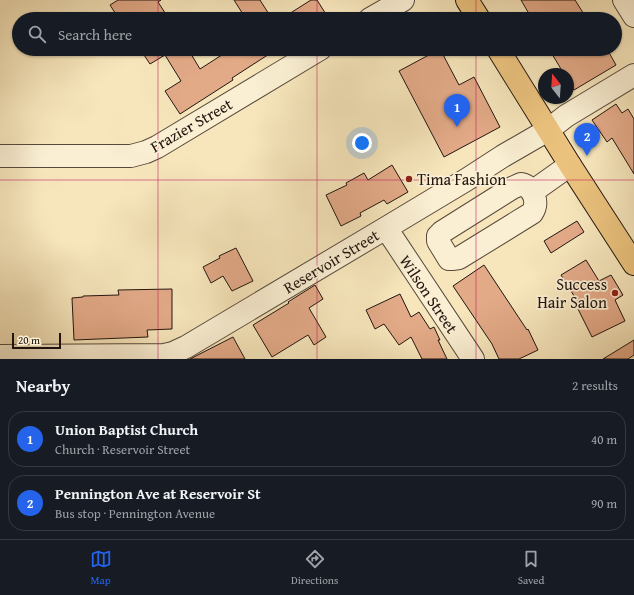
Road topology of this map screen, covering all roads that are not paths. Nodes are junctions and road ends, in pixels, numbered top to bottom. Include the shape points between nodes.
1 (403, 0) edge
2 (467, 0) edge
3 (624, 0) edge
4 (382, 12) edge
5 (475, 12) edge
6 (634, 16) edge
7 (308, 56) edge
8 (502, 56) edge
9 (634, 75) edge
10 (548, 130) junction
11 (0, 156) edge
12 (570, 165) junction
13 (482, 169) junction
14 (532, 192) junction
15 (499, 196) junction
16 (386, 228) junction
17 (634, 264) edge
18 (0, 356) edge
19 (102, 357) edge
20 (473, 359) edge

1 - 4 street
2 - 5 main road
3 - 6 street
7 - 11 street, Frazier Street via 146,152 131,156
8 - 10 main road
9 - 10 street, Reservoir Street via 566,116
10 - 12 main road
10 - 13 street, Reservoir Street
12 - 14 street
12 - 17 main road
13 - 15 street
13 - 16 street, Reservoir Street
14 - 15 street via 522,184
14 - 15 street via 536,204 532,213 459,258 449,258 438,241 438,236
16 - 19 street, Reservoir Street via 173,353
16 - 20 street, Wilson Street
18 - 19 street, Reservoir Street

